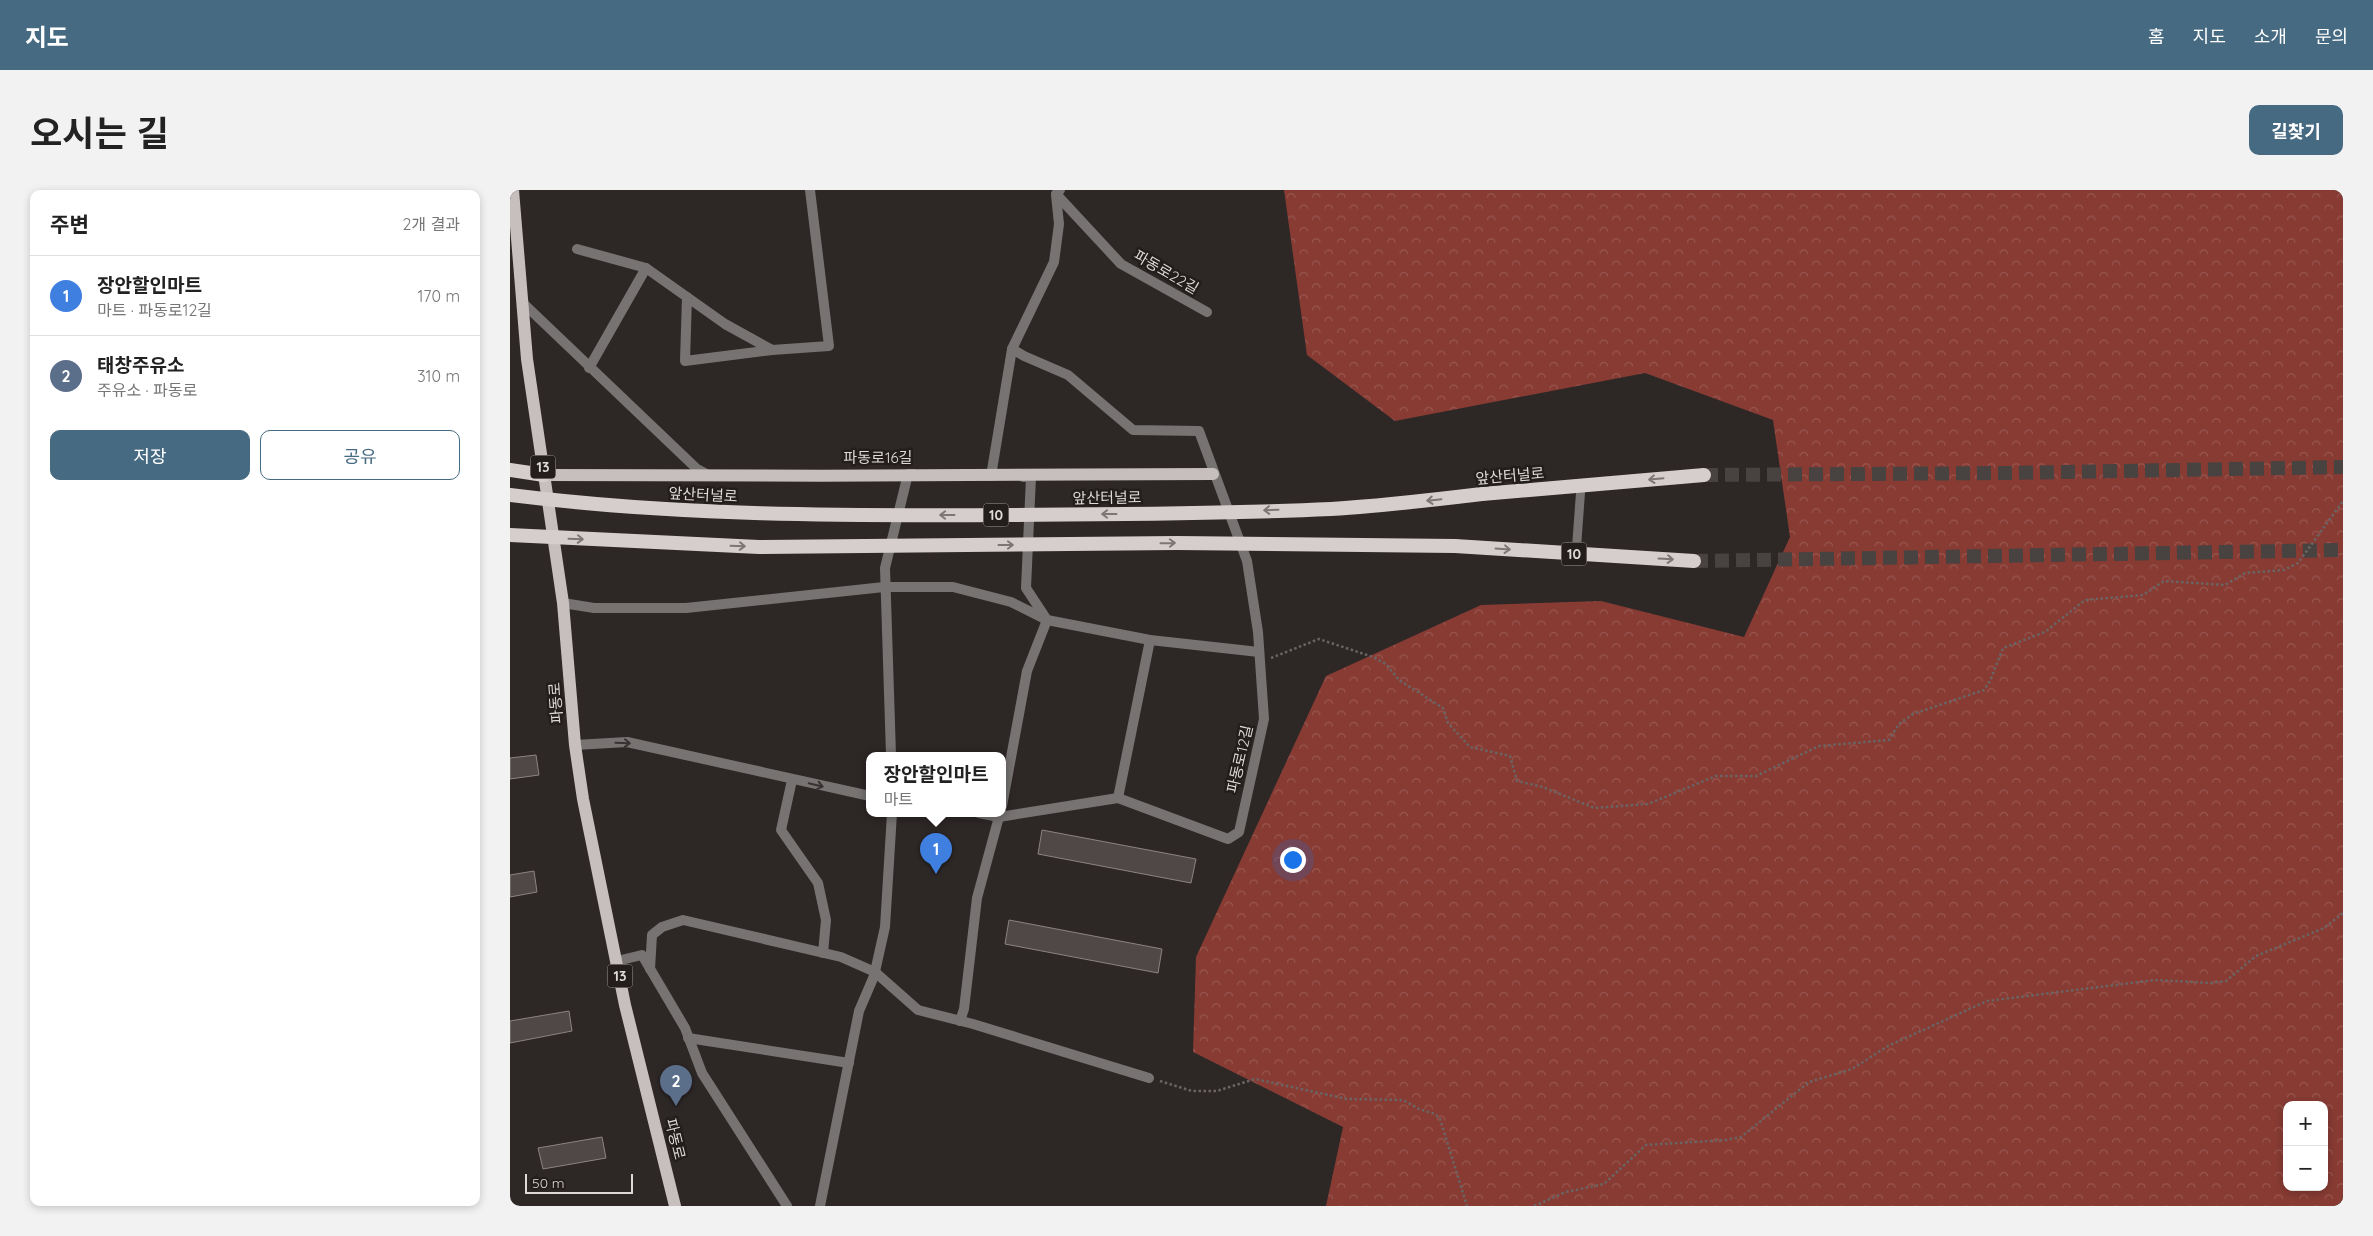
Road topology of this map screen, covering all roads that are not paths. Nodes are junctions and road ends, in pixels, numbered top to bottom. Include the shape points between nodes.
1 (513, 190) edge
2 (810, 190) edge
3 (1056, 192) edge
4 (577, 249) dead end
5 (646, 268) junction
6 (687, 297) junction
7 (524, 304) junction
8 (1206, 312) dead end
9 (1012, 349) junction
10 (772, 350) junction
11 (589, 368) junction
12 (510, 470) edge
13 (908, 474) junction
14 (1214, 474) junction
15 (544, 475) junction
16 (708, 475) junction
17 (1704, 475) tunnel mouth
18 (991, 476) junction
19 (1582, 486) junction
20 (510, 495) edge
21 (510, 537) edge
22 (1576, 554) junction
23 (1694, 561) tunnel mouth
24 (884, 587) junction
25 (563, 603) junction
26 (1047, 620) junction
27 (1150, 640) junction
28 (1260, 656) junction
29 (575, 744) junction
30 (891, 752) edge
31 (792, 780) junction
32 (1006, 784) edge
33 (866, 795) edge
34 (1118, 798) junction
35 (1006, 814) edge
36 (892, 817) edge
37 (999, 817) edge
38 (823, 953) junction
39 (617, 961) junction
40 (650, 969) junction
41 (875, 972) junction
42 (960, 1021) junction
43 (688, 1038) junction
44 (849, 1063) junction
45 (1149, 1078) road end
46 (675, 1206) edge
47 (787, 1206) edge
48 (820, 1206) edge

1 - 7 main road, 파동로 / 13
2 - 10 street via 829,346
3 - 8 street, 파동로22길 via 1121,264
3 - 9 street via 1060,224 1054,262
4 - 5 street
5 - 6 street
5 - 11 street
6 - 10 street via 725,324
6 - 10 street via 685,361
7 - 11 street
7 - 15 main road, 파동로 / 13 via 527,359
9 - 14 street, 파동로12길 via 1068,375 1132,430 1199,431
9 - 18 street
11 - 16 street via 697,469
12 - 15 highway
13 - 16 main road, 파동로16길
13 - 18 street
13 - 24 street via 885,568
14 - 18 main road
14 - 28 street, 파동로12길 via 1247,561
15 - 16 main road, 파동로16길
15 - 25 main road, 파동로 / 13
17 -> 19 highway, 앞산터널로 / 10
18 - 26 street via 1031,477 1026,588
19 -> 20 highway, 앞산터널로 / 10, bridge via 1332,508 1131,514 838,516 694,512
19 - 22 lane
21 -> 22 highway, 10, bridge via 759,547 1177,543 1455,546
22 -> 23 highway, 10
24 - 25 street via 686,608 594,608
24 - 26 street via 953,586 1011,602
24 - 30 street
25 - 29 main road, 파동로 / 13
26 - 27 street
26 - 32 street via 1027,671
27 - 28 street
27 - 34 street
28 - 34 street, 파동로12길 via 1264,720 1239,832 1228,839
29 -> 31 street via 628,742
29 - 39 main road, 파동로 / 13 via 584,808
31 -> 33 street
31 - 38 street via 781,830 818,883 826,920
34 - 35 street, 파동로12길
36 - 41 street via 885,927
37 - 42 street via 977,898
38 - 40 street via 683,920 662,927 652,935
38 - 41 street
39 - 40 street via 642,955
39 - 46 main road, 파동로 / 13
40 - 43 street
41 - 42 street via 918,1010
41 - 44 street via 860,1011
42 - 45 street
43 - 44 street
43 - 47 street via 702,1074
44 - 48 street

